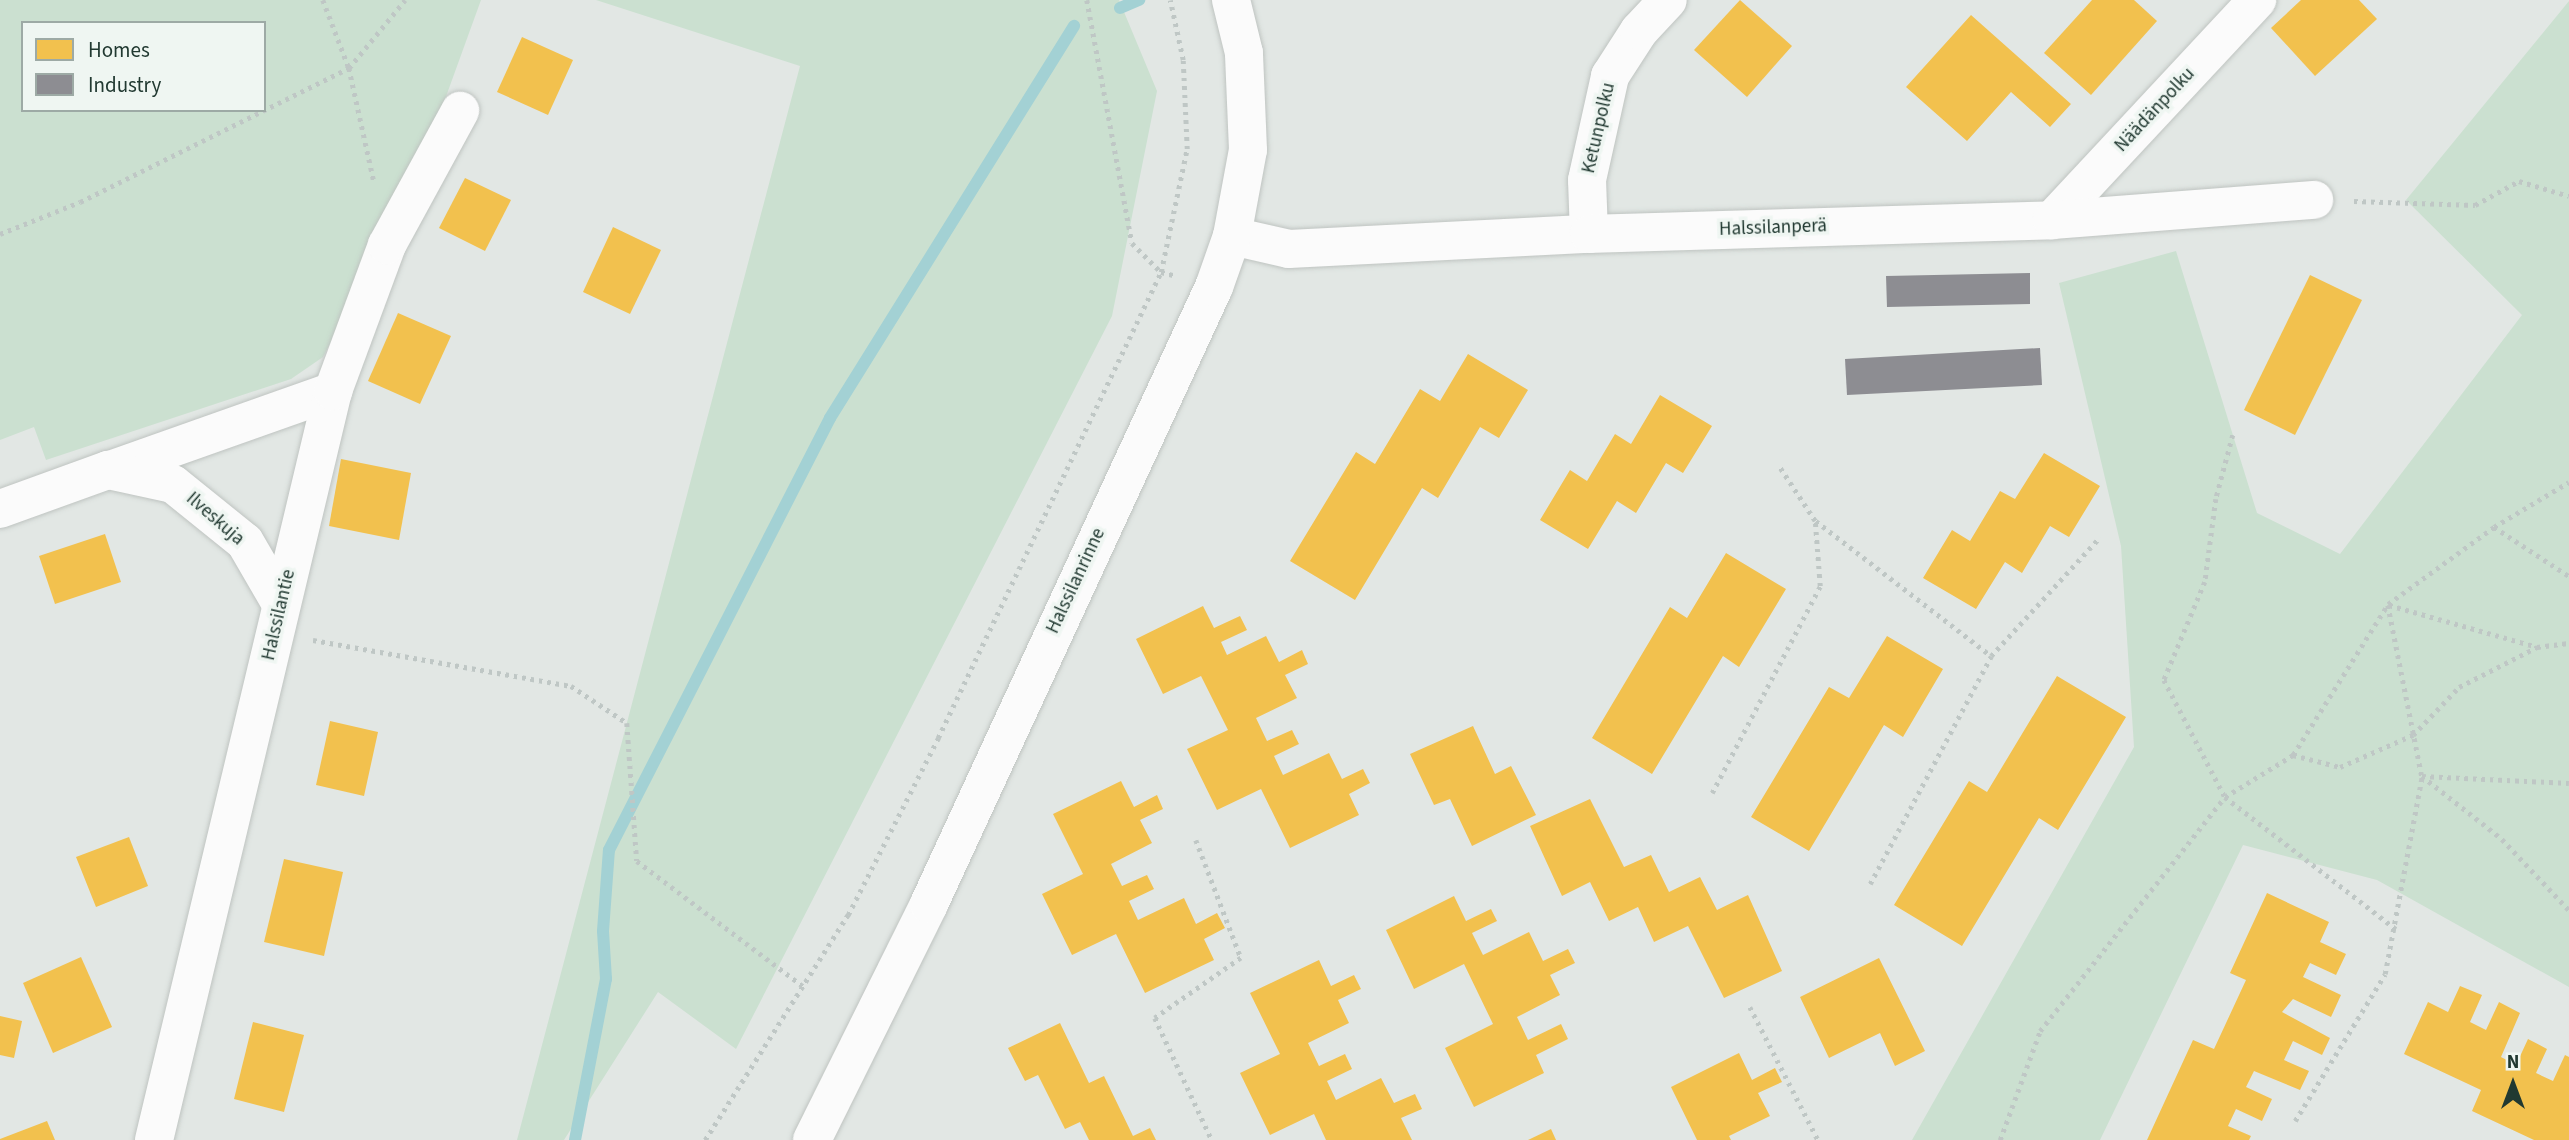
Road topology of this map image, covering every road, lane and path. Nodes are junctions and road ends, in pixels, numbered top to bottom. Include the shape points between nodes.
1 (323, 0) edge
2 (405, 0) edge
3 (1087, 0) edge
4 (1170, 0) edge
5 (1231, 0) edge
6 (1668, 0) edge
7 (2257, 0) edge
8 (349, 68) junction
9 (266, 109) edge
10 (460, 111) dead end
11 (261, 112) edge
12 (2569, 196) edge
13 (2314, 200) joint
14 (2052, 220) junction
15 (0, 234) edge
16 (1589, 234) junction
17 (1232, 236) junction
18 (387, 245) junction
19 (1161, 272) junction
20 (333, 391) junction
21 (2233, 435) dead end
22 (1780, 468) dead end
23 (108, 471) junction
24 (2569, 482) edge
25 (0, 509) edge
26 (1815, 521) junction
27 (2494, 527) junction
28 (2100, 537) dead end
29 (2569, 576) edge
30 (2388, 604) junction
31 (278, 619) junction
32 (2569, 643) edge
33 (2537, 647) junction
34 (1991, 656) junction
35 (2413, 735) junction
36 (2294, 755) junction
37 (2422, 776) junction
38 (2569, 783) edge
39 (1712, 793) dead end
40 (2225, 796) junction
41 (1196, 840) dead end
42 (1870, 884) dead end
43 (2569, 910) edge
44 (2396, 929) junction
45 (803, 986) junction
46 (1750, 1007) dead end
47 (2295, 1121) dead end
48 (154, 1140) edge
49 (705, 1140) edge
50 (812, 1140) edge
51 (1212, 1140) edge
52 (1818, 1140) edge
53 (2000, 1140) edge

1 - 8 path
2 - 8 path
3 - 19 path via 1132,243
4 - 19 path via 1184,60 1187,149
5 - 17 street, Halssilanrinne via 1244,53 1248,150
6 - 16 street, Ketunpolku via 1639,31 1610,76 1587,180
7 - 14 street, Näädänpolku
8 - 9 path
8 - 18 path
10 - 18 street, Halssilantie
11 - 15 path via 80,202
12 - 13 path via 2519,181 2475,205
13 - 14 street, Halssilanperä
14 - 16 street, Halssilanperä
16 - 17 street, Halssilanperä via 1289,249
17 - 50 street, Halssilanrinne via 1214,288 929,904
18 - 20 street, Halssilantie
19 - 45 path via 938,738 848,915
20 - 23 street
20 - 31 street, Halssilantie
21 - 40 path via 2216,499 2205,582 2164,680
22 - 26 path
23 - 25 street
23 - 31 street, Ilveskuja via 173,484 245,542
24 - 27 path
26 - 34 path
26 - 39 path via 1820,586
27 - 29 path
27 - 30 path
28 - 34 path
30 - 33 path
30 - 35 path
30 - 36 path
31 - 45 path via 571,686 626,723 637,861
31 - 48 street, Halssilantie
32 - 33 path
33 - 35 path via 2459,687
34 - 42 path
35 - 36 path via 2340,768
35 - 37 path
36 - 40 path
37 - 38 path
37 - 43 path via 2502,839
37 - 44 path
40 - 44 path
40 - 53 path via 2040,1031
41 - 51 path via 1241,958 1155,1018
44 - 47 path via 2385,974
45 - 49 path
46 - 52 path

